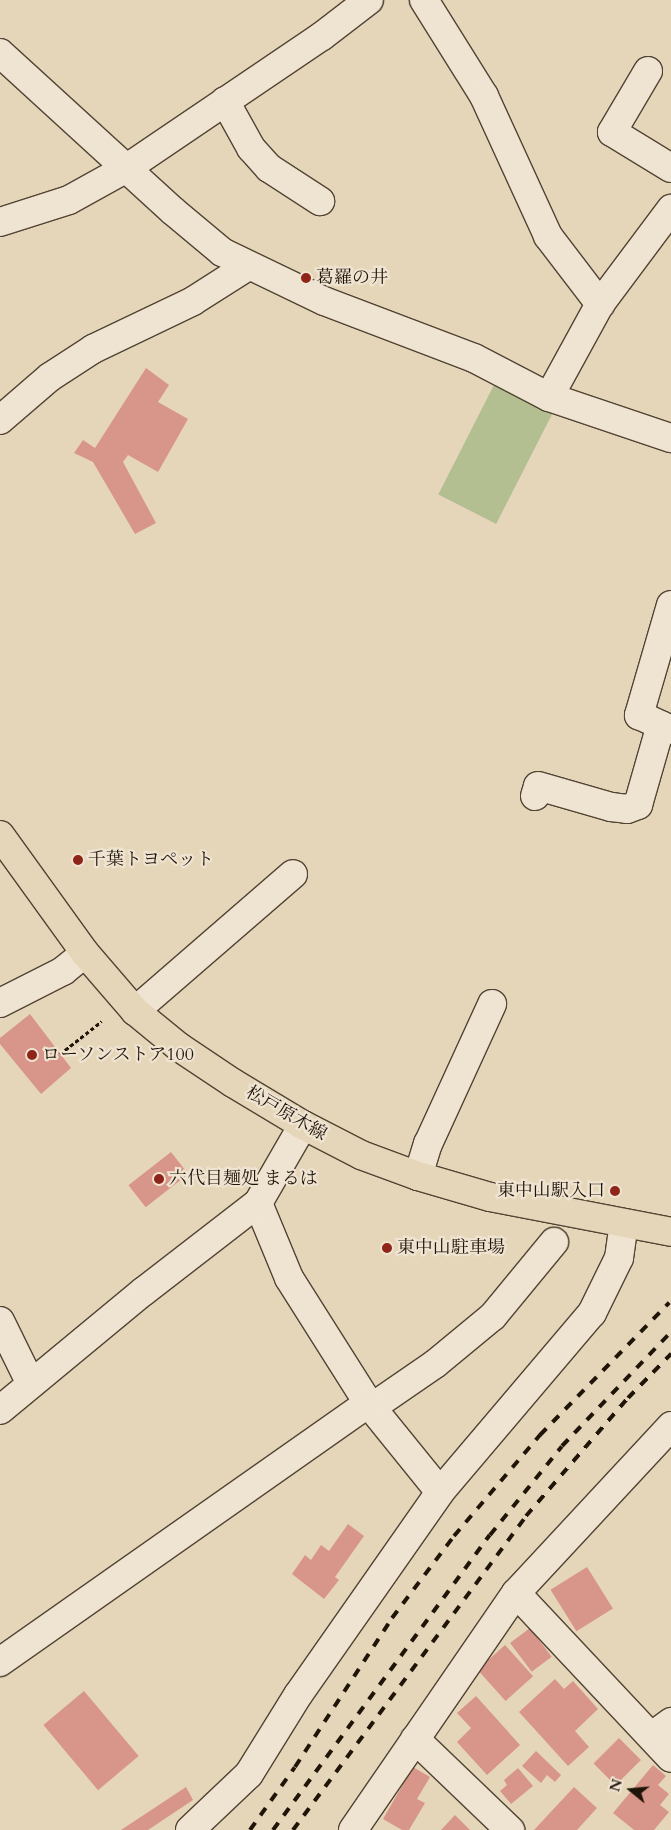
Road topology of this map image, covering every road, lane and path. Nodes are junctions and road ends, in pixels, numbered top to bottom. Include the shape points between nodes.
1 (369, 0) edge
2 (424, 0) edge
3 (0, 53) edge
4 (648, 71) dead end
5 (225, 101) junction
6 (127, 168) junction
7 (671, 168) edge
8 (320, 201) dead end
9 (671, 209) edge
10 (0, 222) edge
11 (248, 266) junction
12 (600, 304) junction
13 (548, 397) junction
14 (0, 420) edge
15 (671, 438) edge
16 (671, 605) edge
17 (666, 727) edge
18 (535, 796) dead end
19 (1, 837) edge
20 (293, 874) dead end
21 (85, 953) junction
22 (0, 1003) edge
23 (492, 1004) dead end
24 (135, 1011) junction
25 (102, 1021) dead end
26 (60, 1054) dead end
27 (303, 1125) junction
28 (418, 1176) junction
29 (258, 1203) junction
30 (624, 1224) junction
31 (671, 1232) edge
32 (554, 1242) dead end
33 (0, 1321) edge
34 (31, 1384) junction
35 (370, 1406) junction
36 (0, 1410) edge
37 (671, 1426) edge
38 (440, 1492) junction
39 (516, 1593) junction
40 (0, 1662) edge
41 (662, 1729) edge
42 (415, 1739) junction
43 (671, 1758) edge
44 (190, 1830) edge
45 (353, 1830) edge
46 (510, 1830) edge

1 - 5 street
2 - 12 street via 484,96 548,236
3 - 6 street
4 - 7 street via 612,132
5 - 6 street
5 - 8 street via 251,148 269,168
6 - 10 street via 69,200
6 - 11 street via 222,252
9 - 12 street
11 - 13 street via 324,301 474,358
11 - 14 street via 193,301 94,348 50,377
12 - 13 street
13 - 15 street
16 - 17 street via 639,715
17 - 18 street via 638,805 627,809 611,807 538,786
19 - 21 main road, 松戸原木線
20 - 24 street
21 - 22 street via 63,971
21 - 24 main road, 松戸原木線
23 - 28 street via 428,1144
24 - 27 main road, 松戸原木線 via 202,1062
25 - 26 path
27 - 28 main road, 松戸原木線 via 361,1155
27 - 29 street
28 - 30 main road, 松戸原木線 via 490,1198
29 - 34 street via 144,1290
29 - 35 street via 289,1278
30 - 31 main road, 松戸原木線
30 - 38 street via 619,1258 592,1313
32 - 35 street via 493,1316 435,1364
33 - 34 street
34 - 36 street
35 - 38 street
35 - 40 street
37 - 39 street
38 - 44 street via 298,1696 249,1774
39 - 41 street
39 - 42 street
41 - 43 street
42 - 45 street
42 - 46 street

